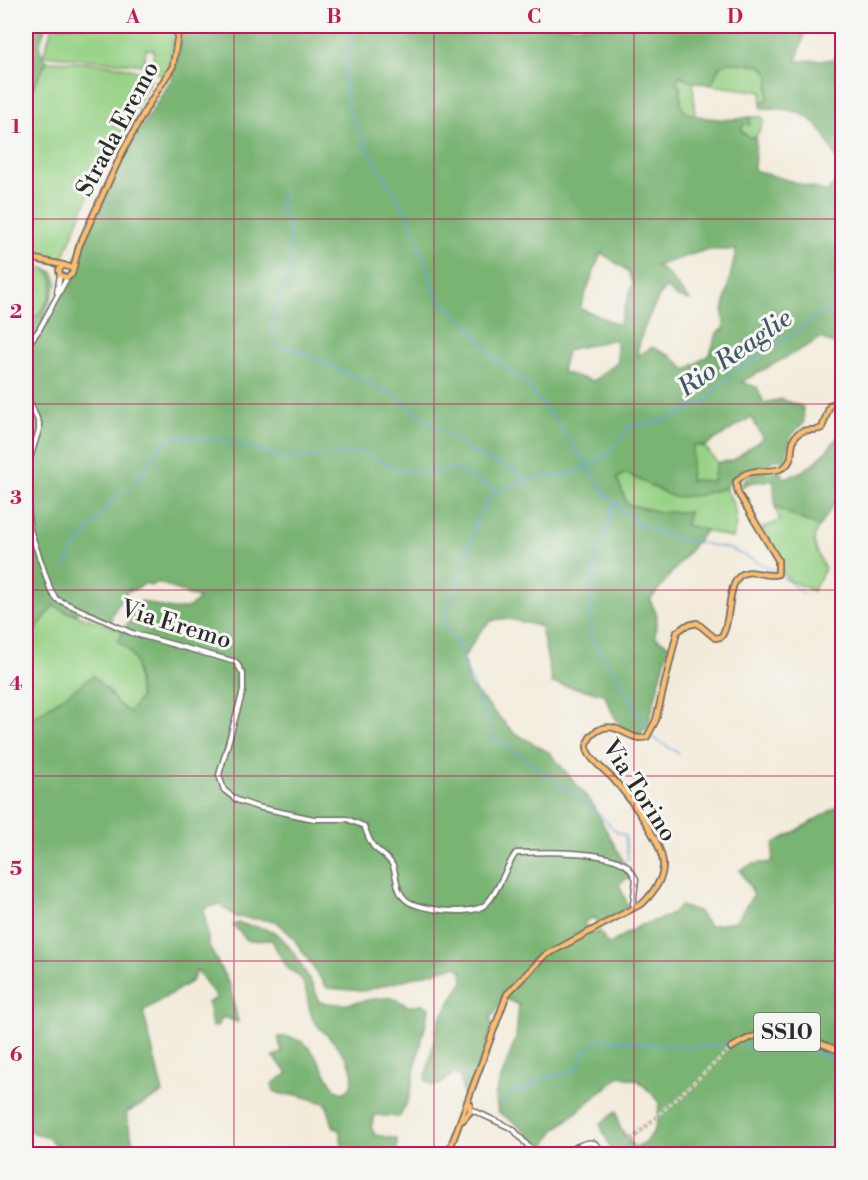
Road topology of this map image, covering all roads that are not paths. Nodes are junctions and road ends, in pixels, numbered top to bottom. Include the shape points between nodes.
1 (179, 26) edge
2 (79, 246) junction
3 (26, 257) edge
4 (44, 263) junction
5 (64, 265) junction
6 (72, 268) junction
7 (60, 275) junction
8 (67, 278) junction
9 (56, 298) junction
10 (26, 346) edge
11 (26, 394) edge
12 (843, 400) edge
13 (633, 906) junction
14 (731, 1048) tunnel mouth
15 (843, 1052) edge
16 (467, 1111) junction
17 (448, 1155) edge
18 (535, 1155) edge
19 (564, 1155) edge
20 (602, 1155) edge

1 - 2 main road, Strada Eremo via 173,66 147,107
2 - 5 main road, Strada Eremo
2 - 6 main road, Strada Eremo
3 - 4 main road
4 - 5 main road
4 - 7 main road
5 - 6 main road
5 - 7 main road, Strada Eremo
6 - 8 main road, Strada Eremo
7 - 8 main road
7 - 9 street
8 - 9 street
9 - 10 street
11 - 13 street, Via Eremo via 39,423 37,444 27,468 29,527 56,599 132,633 236,662 243,674 243,691 219,775 224,790 256,807 314,819 347,819 364,826 373,846 392,864 407,901 434,909 465,912 484,906 516,853 603,858 627,866 636,879
12 - 13 main road, Via Torino via 830,405 822,428 800,431 795,436 790,462 783,468 744,474 736,482 738,493 778,560 778,574 739,576 720,637 715,638 697,623 677,632 656,720 647,737 636,739 612,726 589,737 589,754 627,798 649,831 663,864 653,893
13 - 16 main road, Via Torino via 544,956 507,994
14 - 15 main road, SS10 via 759,1033 783,1032
16 - 17 main road, Via Torino
16 - 18 street via 485,1115 513,1130
19 - 20 street via 586,1142 600,1147

